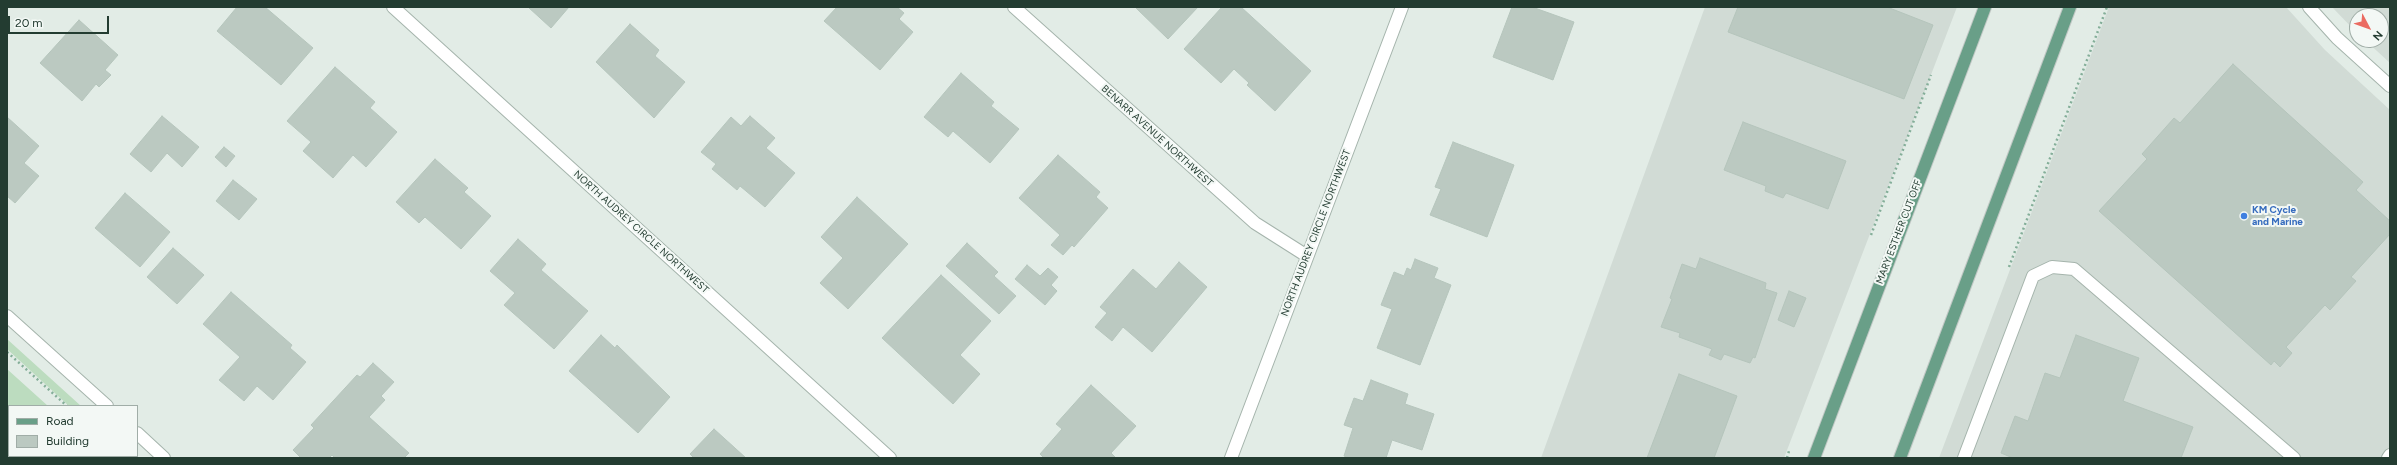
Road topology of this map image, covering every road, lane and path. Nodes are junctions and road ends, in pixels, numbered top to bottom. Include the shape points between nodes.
1 (393, 7) edge
2 (1014, 7) edge
3 (1402, 7) edge
4 (1985, 7) edge
5 (2070, 7) edge
6 (2107, 7) edge
7 (2309, 7) edge
8 (2390, 86) edge
9 (1307, 256) junction
10 (2007, 272) dead end
11 (7, 316) edge
12 (7, 352) edge
13 (66, 405) edge
14 (106, 405) edge
15 (138, 434) edge
16 (2390, 455) edge
17 (164, 458) edge
18 (890, 458) edge
19 (1231, 458) edge
20 (1814, 458) edge
21 (1900, 458) edge
22 (1964, 458) edge
23 (2294, 458) edge
24 (2388, 458) edge

1 - 18 street, NORTH AUDREY CIRCLE NORTHWEST
2 - 9 street, BENARR AVENUE NORTHWEST via 1255,223
3 - 9 street, NORTH AUDREY CIRCLE NORTHWEST
4 - 20 main road, MARY ESTHER CUT OFF
5 - 21 main road
6 - 10 path
7 - 8 street via 2337,38
9 - 19 street, NORTH AUDREY CIRCLE NORTHWEST
11 - 14 street
12 - 13 path
15 - 17 street
16 - 24 street
22 - 23 street via 2033,276 2052,267 2074,269

